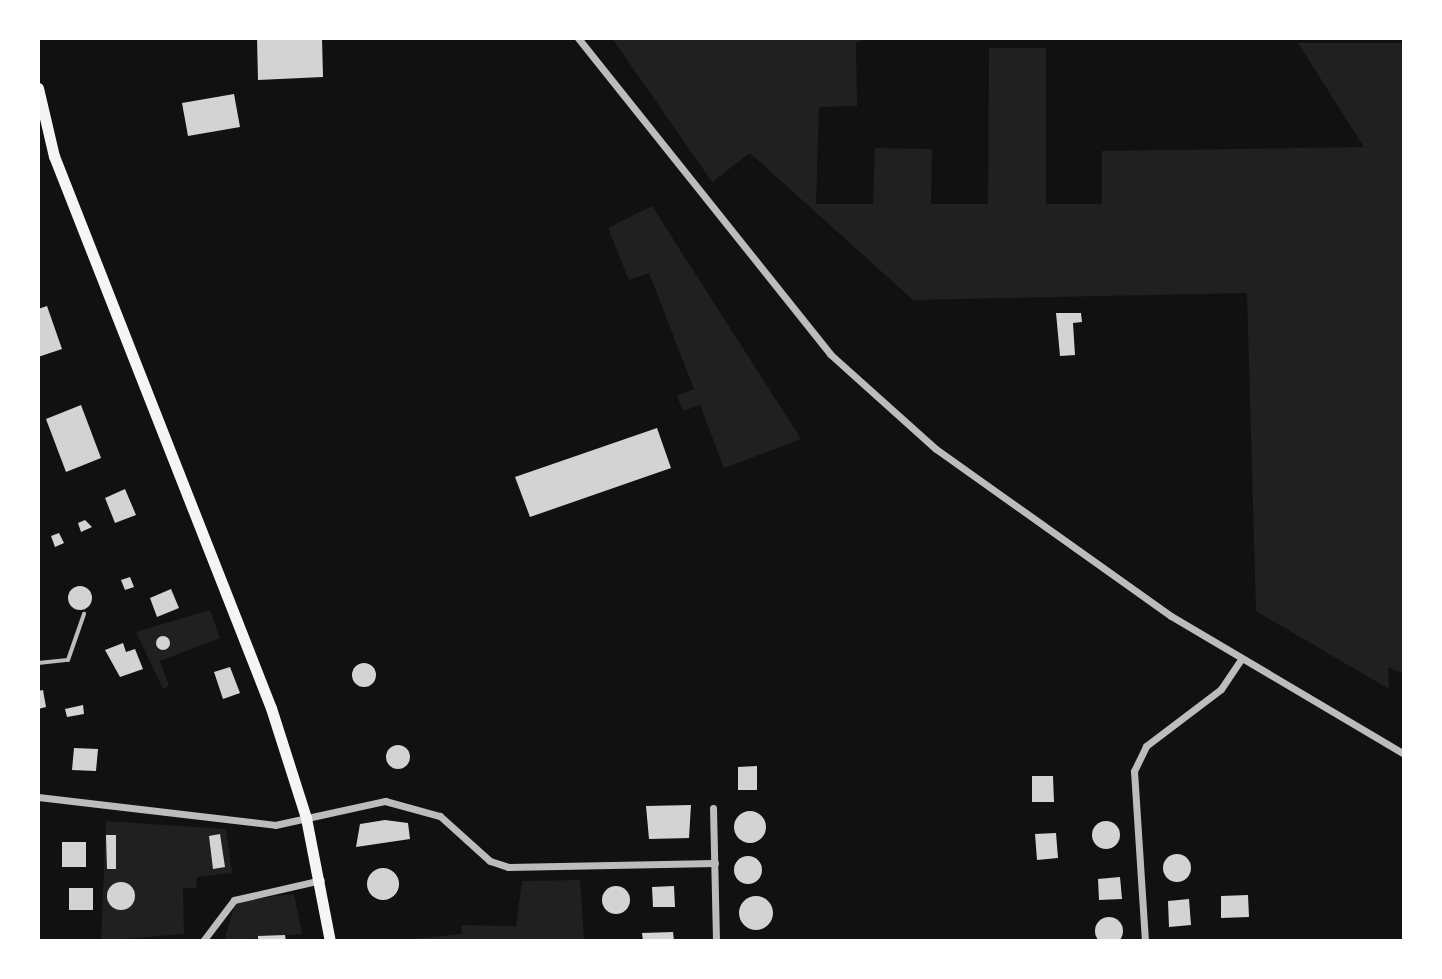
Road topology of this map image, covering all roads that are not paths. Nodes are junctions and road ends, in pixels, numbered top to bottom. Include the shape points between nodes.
1 (578, 38) edge
2 (38, 88) edge
3 (84, 614) dead end
4 (1241, 659) junction
5 (38, 663) edge
6 (1404, 754) edge
7 (38, 797) edge
8 (713, 808) dead end
9 (306, 818) junction
10 (715, 863) junction
11 (321, 880) junction
12 (203, 941) edge
13 (330, 941) edge
14 (716, 941) edge
15 (1145, 941) edge

1 - 4 street via 830,354 936,449
2 - 9 main road via 54,156 128,339
3 - 5 lane via 68,660
4 - 6 street
4 - 15 street via 1221,689 1146,746 1134,771
7 - 9 street via 275,825
8 - 10 street
9 - 10 street via 362,803 405,805 440,816 490,861 508,867
9 - 11 main road
10 - 14 street
11 - 12 street via 234,900
11 - 13 main road

